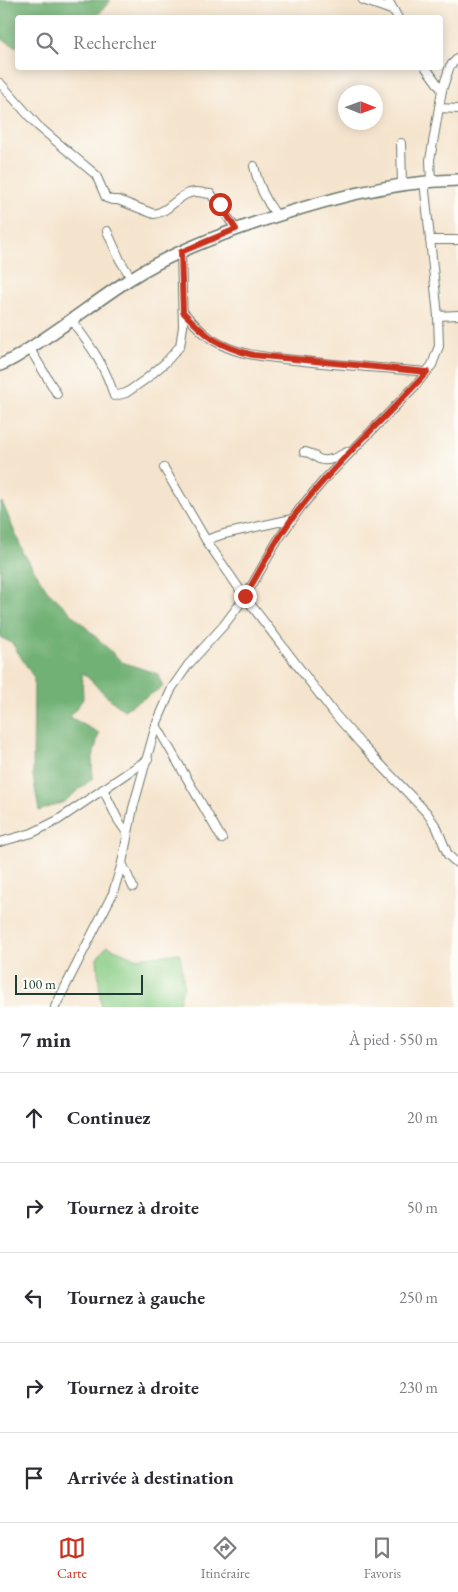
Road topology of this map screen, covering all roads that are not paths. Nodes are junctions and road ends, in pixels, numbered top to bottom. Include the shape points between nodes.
1 (363, 0) edge
2 (388, 0) edge
3 (396, 14) edge
4 (458, 58) edge
5 (427, 70) edge
6 (0, 82) edge
7 (442, 90) junction
8 (439, 108) junction
9 (458, 109) edge
10 (401, 143) dead end
11 (254, 166) dead end
12 (458, 180) edge
13 (428, 181) junction
14 (402, 184) junction
15 (277, 216) junction
16 (236, 229) junction
17 (107, 231) dead end
18 (430, 240) junction
19 (458, 240) edge
20 (181, 252) junction
21 (131, 278) junction
22 (183, 312) junction
23 (458, 315) edge
24 (438, 316) junction
25 (72, 321) junction
26 (30, 349) junction
27 (0, 365) edge
28 (427, 372) junction
29 (57, 394) dead end
30 (351, 451) junction
31 (304, 452) dead end
32 (164, 468) dead end
33 (292, 519) junction
34 (206, 540) junction
35 (245, 596) junction
36 (156, 725) junction
37 (148, 759) junction
38 (103, 789) junction
39 (127, 833) junction
40 (222, 839) dead end
41 (0, 842) edge
42 (122, 864) junction
43 (458, 864) edge
44 (133, 887) dead end
45 (55, 1007) edge

1 - 3 street
2 - 3 street
4 - 7 street via 450,66
5 - 7 street
6 - 16 street via 38,126 96,175 106,198 154,214 186,194 211,194
7 - 8 street
8 - 9 street
8 - 13 street
10 - 14 street
11 - 15 street via 262,194
12 - 13 main road
13 - 14 main road
13 - 18 street
14 - 15 main road via 318,202
15 - 16 main road
16 - 20 main road
17 - 21 street
18 - 19 street
18 - 24 street
20 - 21 main road
20 - 22 street
21 - 25 main road
22 - 25 street via 183,336 178,350 126,393 114,396 98,356
22 - 28 street via 218,344 253,355
23 - 24 street
24 - 28 street via 439,346
25 - 26 main road
26 - 27 main road
26 - 29 street
28 - 30 street
30 - 31 street via 325,461
30 - 33 street
32 - 34 street
33 - 34 street
33 - 35 street
34 - 35 street
35 - 36 street via 172,688
35 - 43 street via 333,712 427,813 448,855
36 - 37 street
36 - 40 street
37 - 38 street
37 - 39 street
38 - 39 street
38 - 41 street via 58,820 32,833
39 - 42 street
42 - 44 street
42 - 45 street via 107,906

